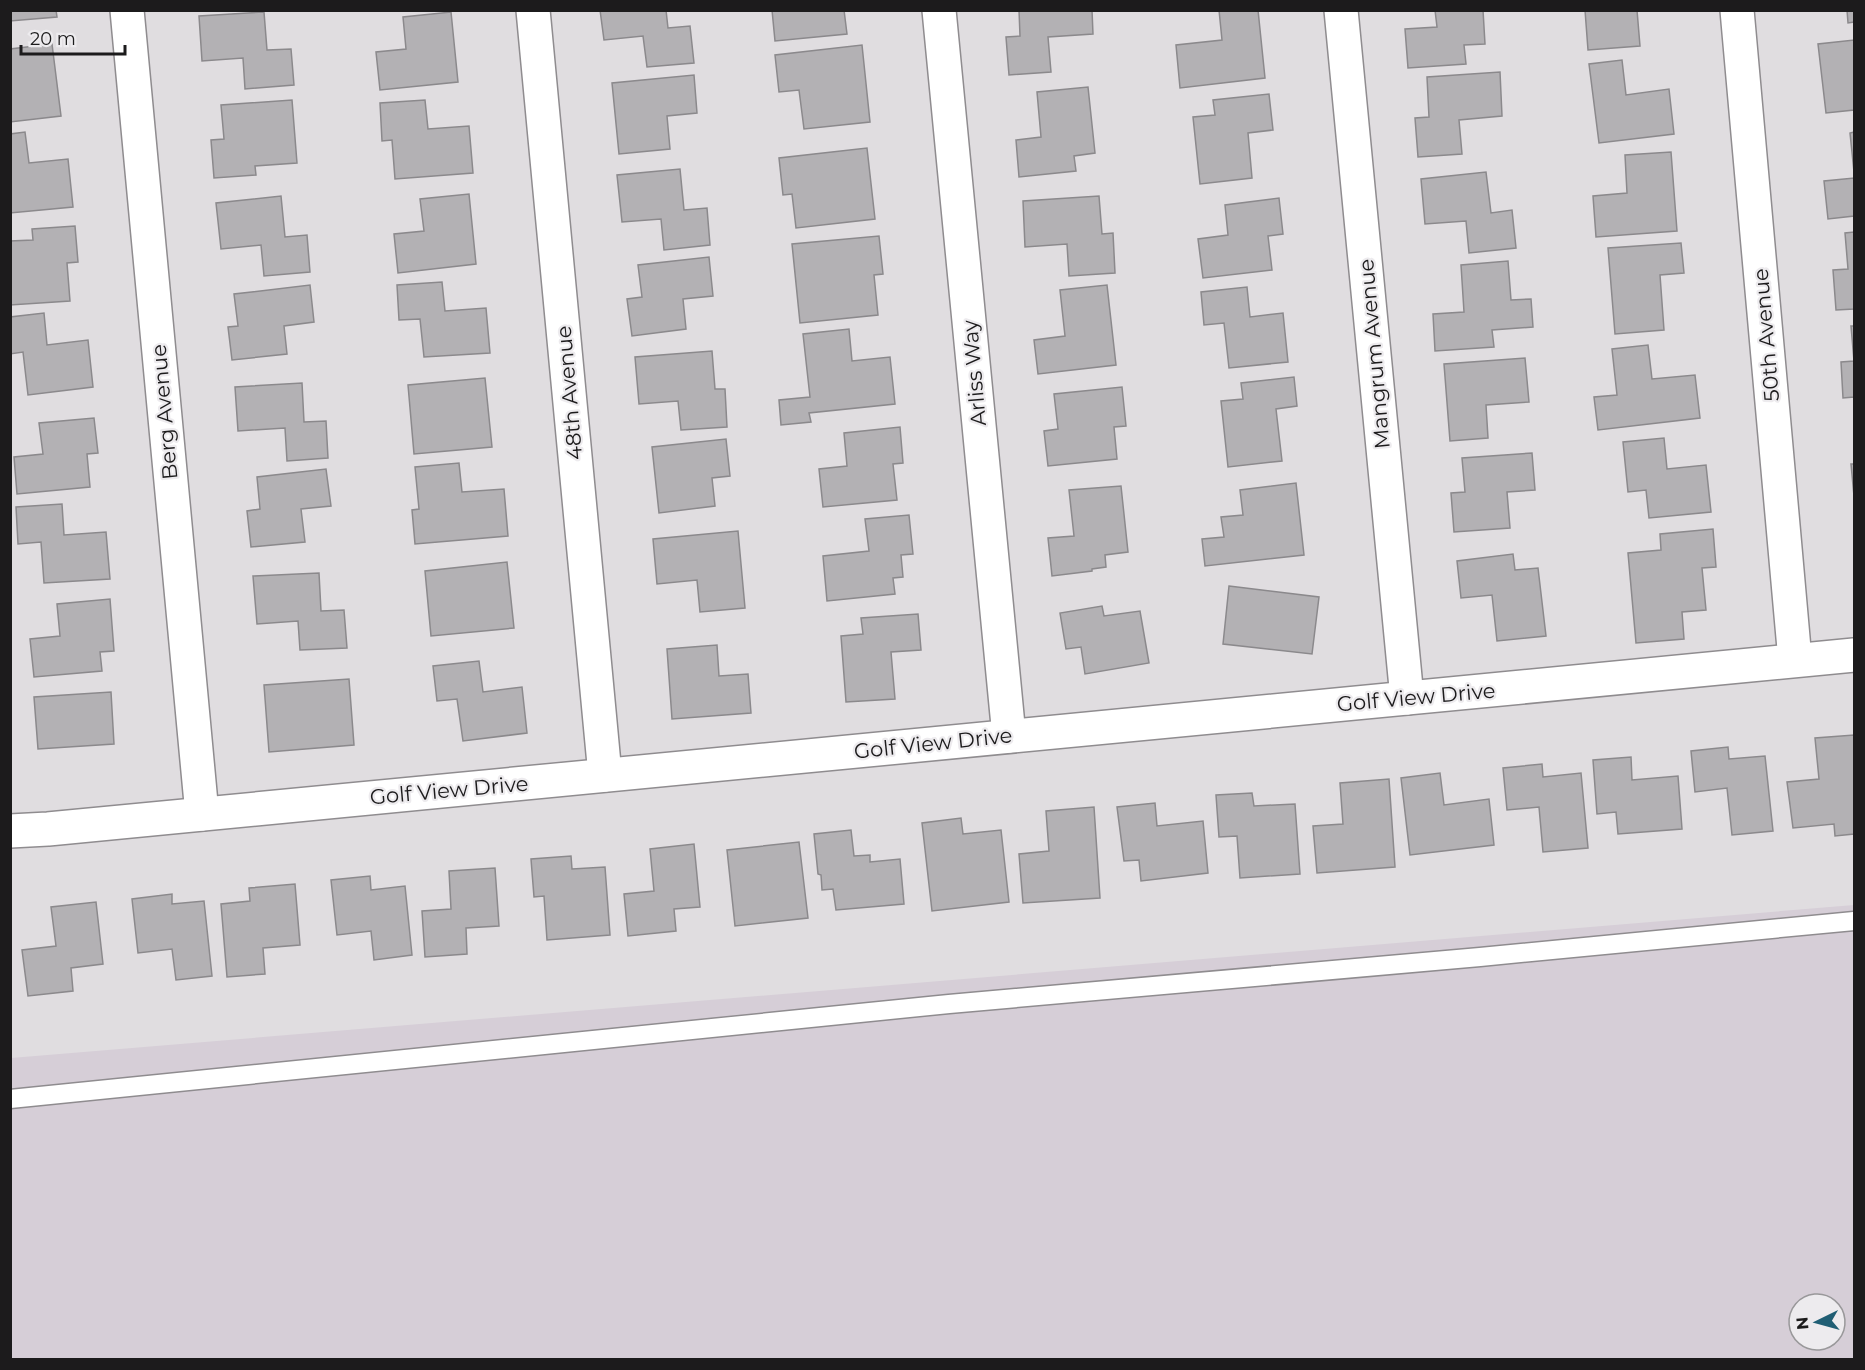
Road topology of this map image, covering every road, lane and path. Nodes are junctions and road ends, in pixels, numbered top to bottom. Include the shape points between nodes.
1 (127, 10) edge
2 (533, 10) edge
3 (939, 10) edge
4 (1341, 10) edge
5 (1737, 10) edge
6 (1854, 655) edge
7 (1795, 660) junction
8 (1407, 698) junction
9 (1009, 736) junction
10 (605, 775) junction
11 (202, 814) junction
12 (10, 831) edge
13 (1854, 921) edge
14 (10, 1099) edge

1 - 11 street, Berg Avenue
2 - 10 street, 48th Avenue
3 - 9 street, Arliss Way
4 - 8 street, Mangrum Avenue
5 - 7 street, 50th Avenue
6 - 7 street, Golf View Drive
7 - 8 street, Golf View Drive
8 - 9 street, Golf View Drive
9 - 10 street, Golf View Drive
10 - 11 street, Golf View Drive
11 - 12 street, Golf View Drive
13 - 14 lane via 937,1005

